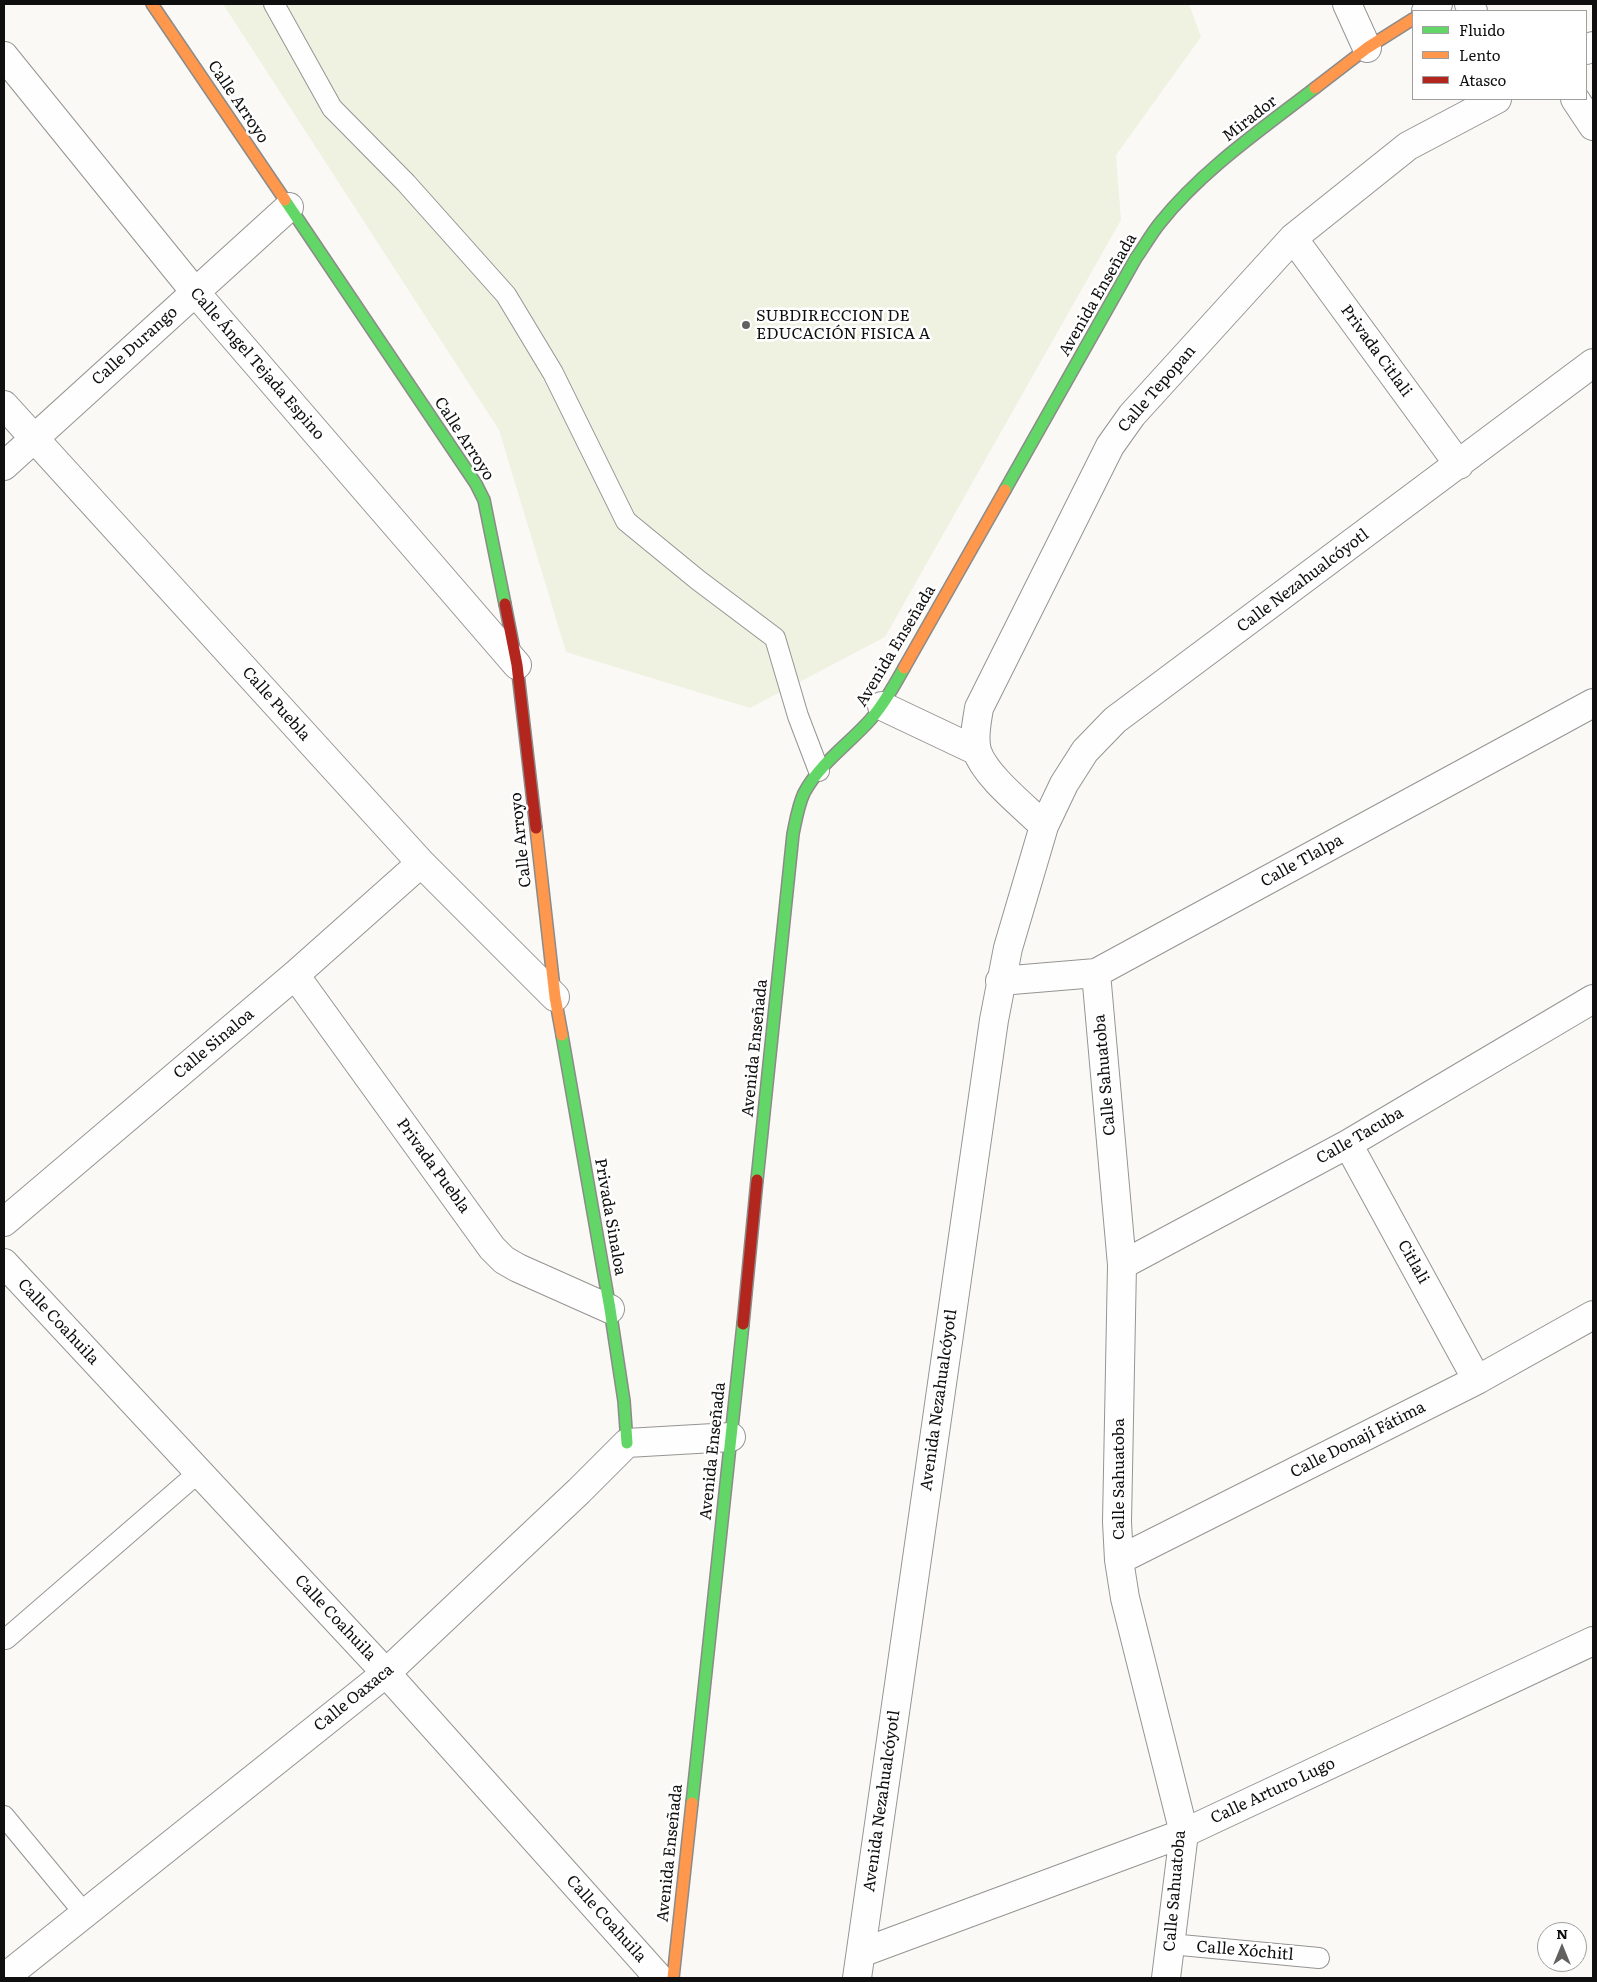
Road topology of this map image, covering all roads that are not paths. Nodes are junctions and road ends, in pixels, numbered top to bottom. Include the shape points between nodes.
1 (152, 4) edge
2 (274, 4) edge
3 (1347, 4) edge
4 (1412, 20) edge
5 (1367, 48) junction
6 (4, 56) edge
7 (1495, 100) edge
8 (1576, 100) edge
9 (1593, 126) edge
10 (289, 206) junction
11 (1160, 223) joint
12 (1293, 238) junction
13 (195, 292) junction
14 (1593, 363) edge
15 (4, 405) edge
16 (34, 438) junction
17 (1459, 465) junction
18 (4, 466) edge
19 (517, 665) junction
20 (1593, 703) edge
21 (882, 706) junction
22 (977, 751) junction
23 (819, 771) junction
24 (1044, 826) junction
25 (421, 863) junction
26 (1096, 973) junction
27 (295, 975) junction
28 (1000, 981) junction
29 (555, 997) junction
30 (1593, 999) edge
31 (1348, 1144) junction
32 (4, 1222) edge
33 (4, 1263) edge
34 (1122, 1265) junction
35 (610, 1309) junction
36 (1593, 1315) edge
37 (1477, 1380) junction
38 (731, 1437) junction
39 (627, 1442) junction
40 (199, 1472) junction
41 (1119, 1560) junction
42 (6, 1639) dead end
43 (1593, 1641) edge
44 (386, 1673) junction
45 (4, 1816) edge
46 (1184, 1833) junction
47 (84, 1914) junction
48 (1170, 1944) junction
49 (1319, 1958) dead end
50 (859, 1965) edge
51 (4, 1978) edge
52 (659, 1978) edge
53 (673, 1978) edge
54 (1166, 1978) edge

1 - 10 street, Calle Arroyo
2 - 23 lane via 332,108 506,295 554,373 626,521 775,638 798,716
3 - 5 street
4 - 5 street, Mirador
5 - 11 street, Mirador via 1230,154
6 - 13 street, Calle Ángel Tejada Espino
7 - 12 street, Calle Tepopan via 1408,146
8 - 9 street
10 - 13 street, Calle Durango
10 - 19 street, Calle Arroyo via 484,500
11 - 21 street, Avenida Enseñada via 1136,258
12 - 17 street, Privada Citlali
12 - 22 street, Calle Tepopan via 1132,415 1110,446 980,708
13 - 16 street, Calle Durango
13 - 19 street, Calle Ángel Tejada Espino
14 - 17 street, Calle Nezahualcóyotl
15 - 16 street, Calle Puebla
16 - 18 street, Calle Durango
16 - 25 street, Calle Puebla
17 - 24 street, Calle Nezahualcóyotl via 1115,720 1085,751 1064,784
19 - 29 street, Calle Arroyo
20 - 26 street, Calle Tlalpa
21 - 22 street
21 - 23 street, Avenida Enseñada
22 - 24 street via 988,771
23 - 38 street, Avenida Enseñada via 804,794 793,834
24 - 28 street, Avenida Nezahualcóyotl
25 - 27 street, Calle Sinaloa
25 - 29 street, Calle Puebla
26 - 28 street, Calle Tlalpa
26 - 34 street, Calle Sahuatoba
27 - 32 street, Calle Sinaloa
27 - 35 street, Privada Puebla via 492,1248 518,1268
28 - 50 street, Avenida Nezahualcóyotl
29 - 35 street, Privada Sinaloa
30 - 31 street, Calle Tacuba
31 - 34 street, Calle Tacuba
31 - 37 street, Citlali
33 - 40 street, Calle Coahuila
34 - 41 street, Calle Sahuatoba
35 - 39 street, Privada Sinaloa
36 - 37 street, Calle Donají Fátima
37 - 41 street, Calle Donají Fátima
38 - 39 street
38 - 53 street, Avenida Enseñada
39 - 44 street, Calle Oaxaca
40 - 42 lane
40 - 44 street, Calle Coahuila
41 - 46 street, Calle Sahuatoba via 1125,1598
43 - 46 street, Calle Arturo Lugo
44 - 47 street, Calle Oaxaca
44 - 52 street, Calle Coahuila
45 - 47 lane
46 - 48 street, Calle Sahuatoba
46 - 50 street, Calle Arturo Lugo
47 - 51 street, Calle Oaxaca
48 - 49 lane, Calle Xóchitl
48 - 54 street, Calle Sahuatoba

